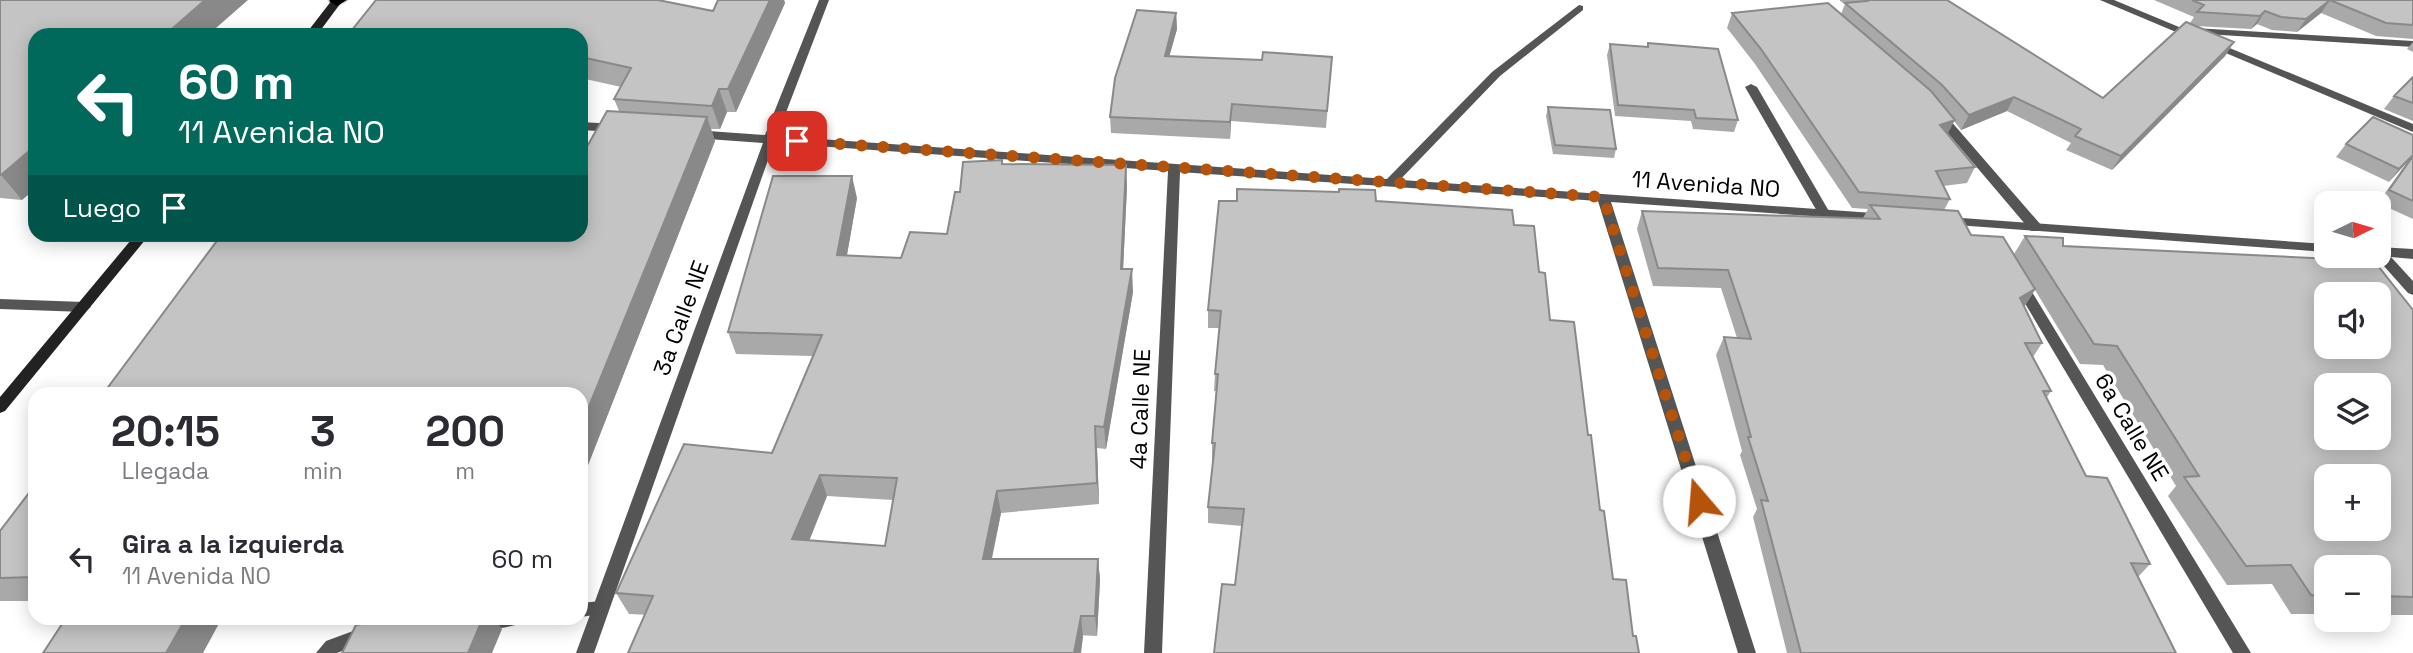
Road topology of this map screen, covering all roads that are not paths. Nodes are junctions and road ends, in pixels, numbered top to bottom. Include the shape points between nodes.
1 (338, 0) edge
2 (824, 0) edge
3 (2105, 0) edge
4 (1579, 8) dead end
5 (316, 28) edge
6 (2174, 30) junction
7 (2413, 44) edge
8 (1751, 87) dead end
9 (1929, 103) edge
10 (588, 127) edge
11 (2413, 128) edge
12 (635, 130) edge
13 (676, 133) edge
14 (770, 139) junction
15 (1174, 167) junction
16 (1390, 183) junction
17 (1603, 197) junction
18 (1824, 213) junction
19 (1891, 218) edge
20 (1930, 220) edge
21 (2036, 228) junction
22 (137, 242) edge
23 (2314, 247) edge
24 (2391, 252) edge
25 (2413, 254) edge
26 (2391, 265) edge
27 (2012, 272) edge
28 (2413, 290) edge
29 (0, 304) edge
30 (84, 307) junction
31 (0, 407) edge
32 (601, 608) junction
33 (588, 609) edge
34 (387, 632) edge
35 (325, 653) edge
36 (585, 653) edge
37 (1153, 653) edge
38 (1747, 653) edge
39 (2242, 653) edge

1 - 5 main road
2 - 14 street, 3a Calle NE
3 - 6 street
4 - 16 street via 1496,74
6 - 7 street
6 - 11 street
8 - 18 street
9 - 21 street
10 - 12 street
13 - 14 street, 11 Avenida NO
14 - 15 street, 11 Avenida NO
14 - 32 street, 3a Calle NE
15 - 16 street, 11 Avenida NO
15 - 37 street, 4a Calle NE
16 - 17 street, 11 Avenida NO
17 - 18 street, 11 Avenida NO
17 - 38 street
18 - 19 street, 11 Avenida NO
20 - 21 street via 1987,230
21 - 23 street
22 - 30 main road
24 - 25 street
26 - 28 street
27 - 39 street, 6a Calle NE
29 - 30 street
30 - 31 main road
32 - 33 street
32 - 36 street, 3a Calle NE
34 - 35 street via 361,635

